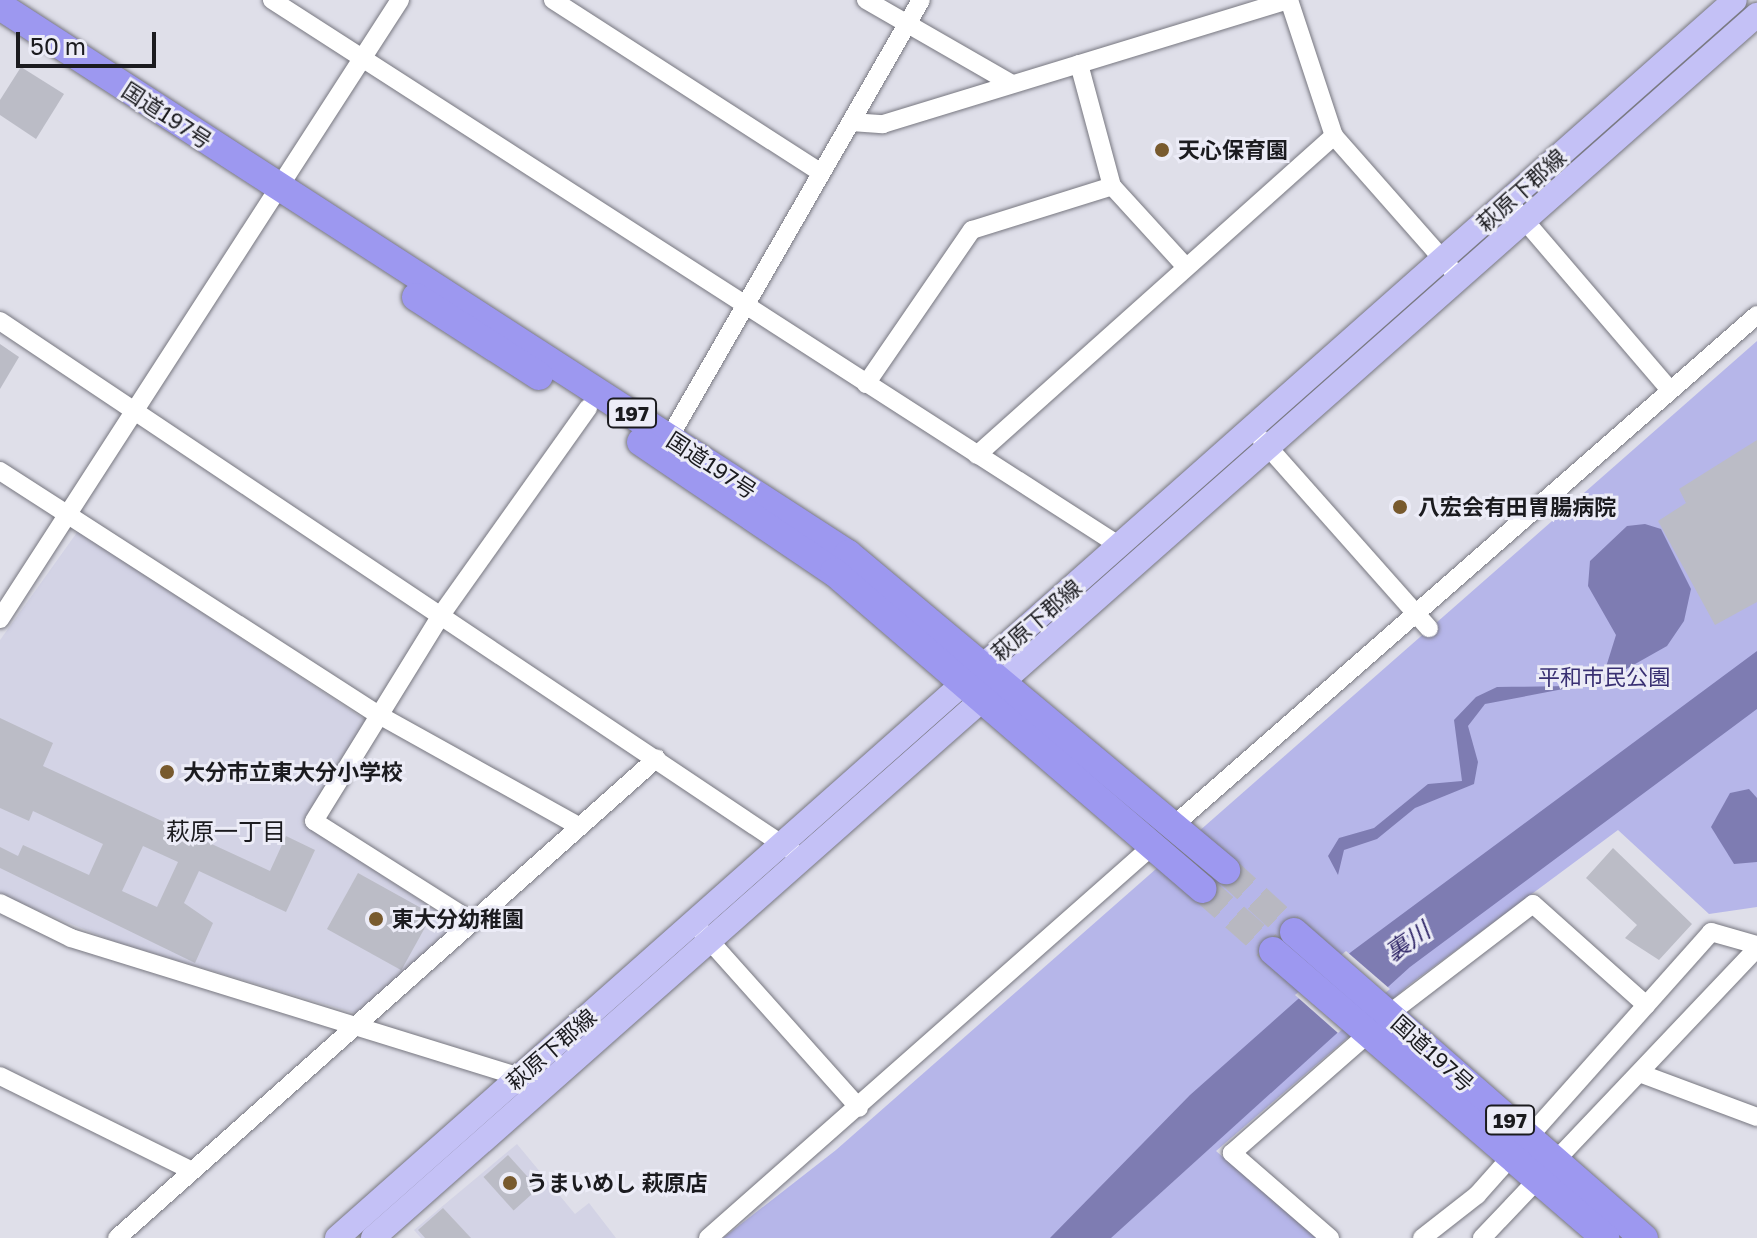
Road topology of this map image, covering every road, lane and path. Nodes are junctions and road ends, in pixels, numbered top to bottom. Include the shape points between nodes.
1 (272, 0) edge
2 (400, 0) edge
3 (553, 0) edge
4 (866, 0) edge
5 (921, 0) edge
6 (1289, 0) edge
7 (1734, 0) edge
8 (0, 6) edge
9 (1755, 21) edge
10 (907, 24) junction
11 (0, 29) edge
12 (363, 58) junction
13 (1079, 64) junction
14 (1012, 84) junction
15 (851, 122) junction
16 (1334, 136) junction
17 (821, 173) junction
18 (1112, 186) junction
19 (274, 195) junction
20 (1508, 201) junction
21 (1524, 220) junction
22 (1442, 259) junction
23 (1186, 267) junction
24 (1459, 278) junction
25 (745, 305) junction
26 (1757, 315) edge
27 (0, 321) edge
28 (866, 384) junction
29 (1670, 390) junction
30 (588, 408) junction
31 (135, 411) junction
32 (1260, 438) junction
33 (665, 446) junction
34 (977, 455) junction
35 (0, 471) edge
36 (68, 515) junction
37 (1120, 546) junction
38 (441, 615) junction
39 (0, 619) edge
40 (1423, 621) junction
41 (993, 673) junction
42 (972, 693) junction
43 (379, 715) junction
44 (657, 758) junction
45 (1173, 826) junction
46 (580, 827) junction
47 (1151, 847) junction
48 (792, 852) junction
49 (1226, 870) tunnel mouth
50 (1203, 889) tunnel mouth
51 (0, 903) edge
52 (473, 922) junction
53 (701, 932) junction
54 (1294, 932) tunnel mouth
55 (1757, 946) edge
56 (1273, 951) tunnel mouth
57 (1646, 1005) junction
58 (1382, 1008) junction
59 (356, 1025) junction
60 (1360, 1028) junction
61 (1642, 1074) junction
62 (0, 1076) edge
63 (527, 1086) junction
64 (859, 1108) junction
65 (1757, 1117) edge
66 (1520, 1147) junction
67 (192, 1171) junction
68 (1548, 1171) junction
69 (117, 1238) edge
70 (337, 1238) edge
71 (373, 1238) edge
72 (708, 1238) edge
73 (1330, 1238) edge
74 (1422, 1238) edge
75 (1482, 1238) edge
76 (1605, 1238) edge
77 (1644, 1238) edge

1 - 12 street
2 - 12 street
3 - 17 street
4 - 10 street
5 - 10 street
6 - 13 street
6 - 16 street
7 - 9 street
7 - 20 main road, 萩原下郡線
8 - 19 highway, 国道197号 / 197
9 - 21 main road, 萩原下郡線
10 - 14 street
10 - 15 street
11 - 19 highway, 国道197号 / 197
12 - 19 street
12 - 25 street
13 - 14 street
13 - 18 street
14 - 15 street via 883,124
15 - 17 street
16 - 22 street
16 - 23 street
17 - 25 street
18 - 23 street
18 - 28 street via 972,230
19 - 30 highway, 国道197号 / 197
19 - 31 street
19 - 33 highway, 国道197号 / 197
20 - 21 street
20 - 22 main road, 萩原下郡線
21 - 24 main road, 萩原下郡線
21 - 29 street
22 - 24 street
22 - 32 main road, 萩原下郡線
23 - 34 street
24 - 32 main road, 萩原下郡線
25 - 28 street
25 - 33 street
26 - 29 street
27 - 31 street
28 - 34 street
29 - 40 street
30 - 33 highway, 国道197号 / 197
30 - 38 street
31 - 36 street
31 - 38 street
32 - 37 main road, 萩原下郡線
32 - 40 street
32 - 41 main road, 萩原下郡線
33 - 41 highway, 国道197号 / 197 via 848,554
33 - 42 highway, 国道197号 / 197 via 834,572
34 - 37 street
35 - 36 street
36 - 39 street
36 - 43 street
37 - 41 main road, 萩原下郡線
38 - 43 street
38 - 44 street
40 - 45 street
41 - 42 main road, 萩原下郡線
41 - 45 highway, 国道197号 / 197
42 - 47 highway, 国道197号 / 197
42 - 48 main road, 萩原下郡線
43 - 46 street
43 - 52 street via 314,821
44 - 46 street
44 - 48 street
45 - 49 highway, 国道197号 / 197
46 - 52 street
47 - 50 highway, 国道197号 / 197
47 - 64 street
48 - 53 main road, 萩原下郡線
51 - 59 street via 71,938
52 - 59 street
53 - 63 main road, 萩原下郡線
53 - 64 street
54 - 58 highway, 国道197号 / 197
55 - 57 street via 1711,932
55 - 61 street
56 - 60 highway, 国道197号 / 197
57 - 58 street via 1533,904
57 - 66 street
58 - 66 highway, 国道197号 / 197
59 - 63 street
59 - 67 street
60 - 66 highway, 国道197号 / 197
60 - 73 street via 1232,1153
61 - 65 street
61 - 68 street
62 - 67 street
63 - 70 main road, 萩原下郡線
63 - 71 main road, 萩原下郡線
64 - 72 street
66 - 68 highway, 国道197号 / 197
66 - 74 street
67 - 69 street
68 - 75 street
68 - 76 highway, 国道197号 / 197
68 - 77 highway, 国道197号 / 197

